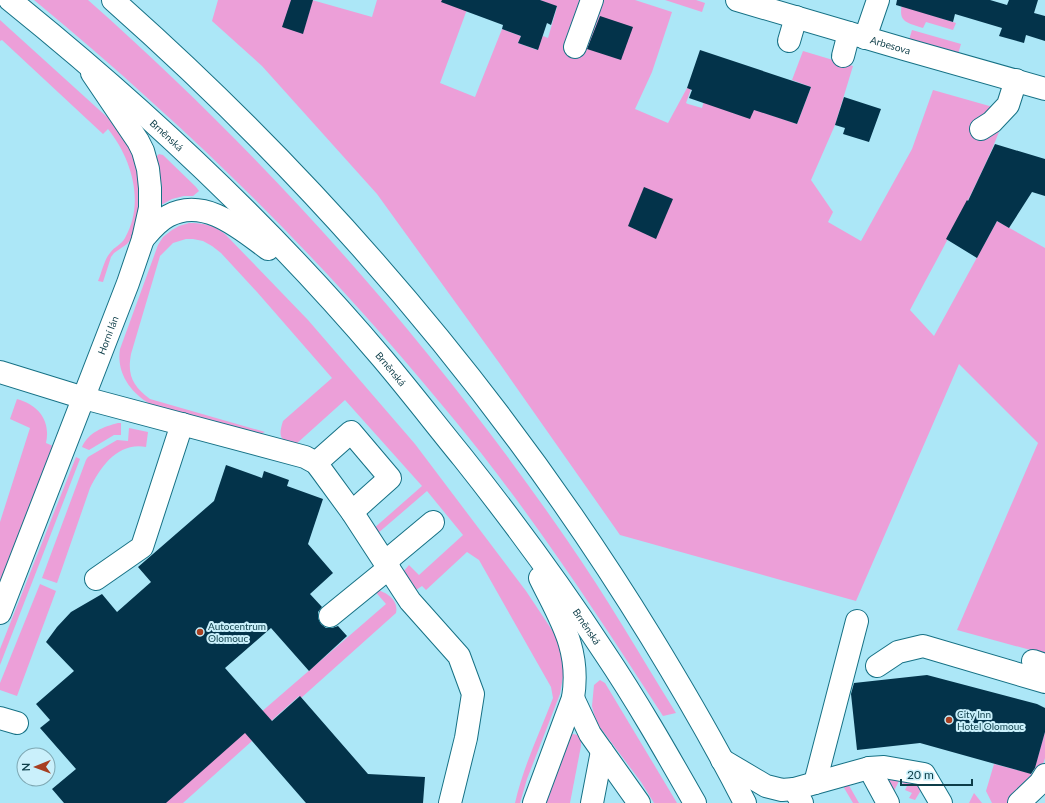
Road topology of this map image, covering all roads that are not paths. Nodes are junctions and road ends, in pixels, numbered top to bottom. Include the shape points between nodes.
1 (10, 0) edge
2 (113, 0) edge
3 (592, 0) edge
4 (737, 0) edge
5 (878, 0) edge
6 (772, 5) edge
7 (796, 17) junction
8 (857, 35) junction
9 (789, 41) dead end
10 (575, 47) dead end
11 (843, 56) dead end
12 (85, 62) junction
13 (1016, 80) junction
14 (1045, 89) edge
15 (981, 129) dead end
16 (143, 239) junction
17 (314, 282) junction
18 (0, 372) edge
19 (84, 398) junction
20 (182, 424) junction
21 (316, 463) junction
22 (352, 512) junction
23 (511, 519) junction
24 (433, 522) dead end
25 (387, 565) junction
26 (96, 579) dead end
27 (0, 613) edge
28 (330, 616) dead end
29 (857, 620) dead end
30 (877, 666) dead end
31 (1045, 682) edge
32 (573, 698) junction
33 (602, 751) junction
34 (722, 760) junction
35 (869, 768) junction
36 (1045, 775) edge
37 (815, 783) junction
38 (798, 796) edge
39 (450, 803) edge
40 (534, 803) edge
41 (592, 803) edge
42 (639, 803) edge
43 (695, 803) edge
44 (745, 803) edge
45 (888, 803) edge
46 (942, 803) edge
47 (1019, 803) edge

1 - 12 main road, Brněnská
2 - 34 main road via 192,72 281,161 358,243 444,344 574,518 691,703
3 - 10 main road
4 - 6 main road, Arbesova
5 - 8 main road
6 - 7 main road, Arbesova
7 - 8 main road, Arbesova
7 - 9 main road
8 - 11 main road
8 - 13 main road, Arbesova
12 - 16 main road, Horní lán via 143,151 150,188 150,208
12 - 17 main road, Brněnská via 189,155
13 - 14 main road, Arbesova
13 - 15 main road via 1008,105 992,122
16 - 17 main road via 168,216 187,210 205,211 231,223
16 - 19 main road, Horní lán
17 - 23 main road, Brněnská via 405,385
18 - 19 main road
19 - 20 main road
19 - 27 main road, Horní lán
20 - 21 main road via 304,457
20 - 26 main road via 142,547
21 - 22 main road
21 - 22 main road via 351,432 390,478
22 - 25 main road
23 - 32 main road via 569,637 576,671
23 - 43 main road, Brněnská via 605,653
24 - 25 main road
25 - 28 main road
25 - 39 main road via 410,601 459,656 474,694
29 - 37 main road
30 - 31 main road via 898,652 923,646
32 - 33 main road via 590,734
32 - 40 main road
33 - 41 main road
33 - 42 main road
34 - 38 main road via 766,786
34 - 44 main road
35 - 37 main road
35 - 45 main road
35 - 46 main road via 884,767 924,774
36 - 47 main road
37 - 38 main road

